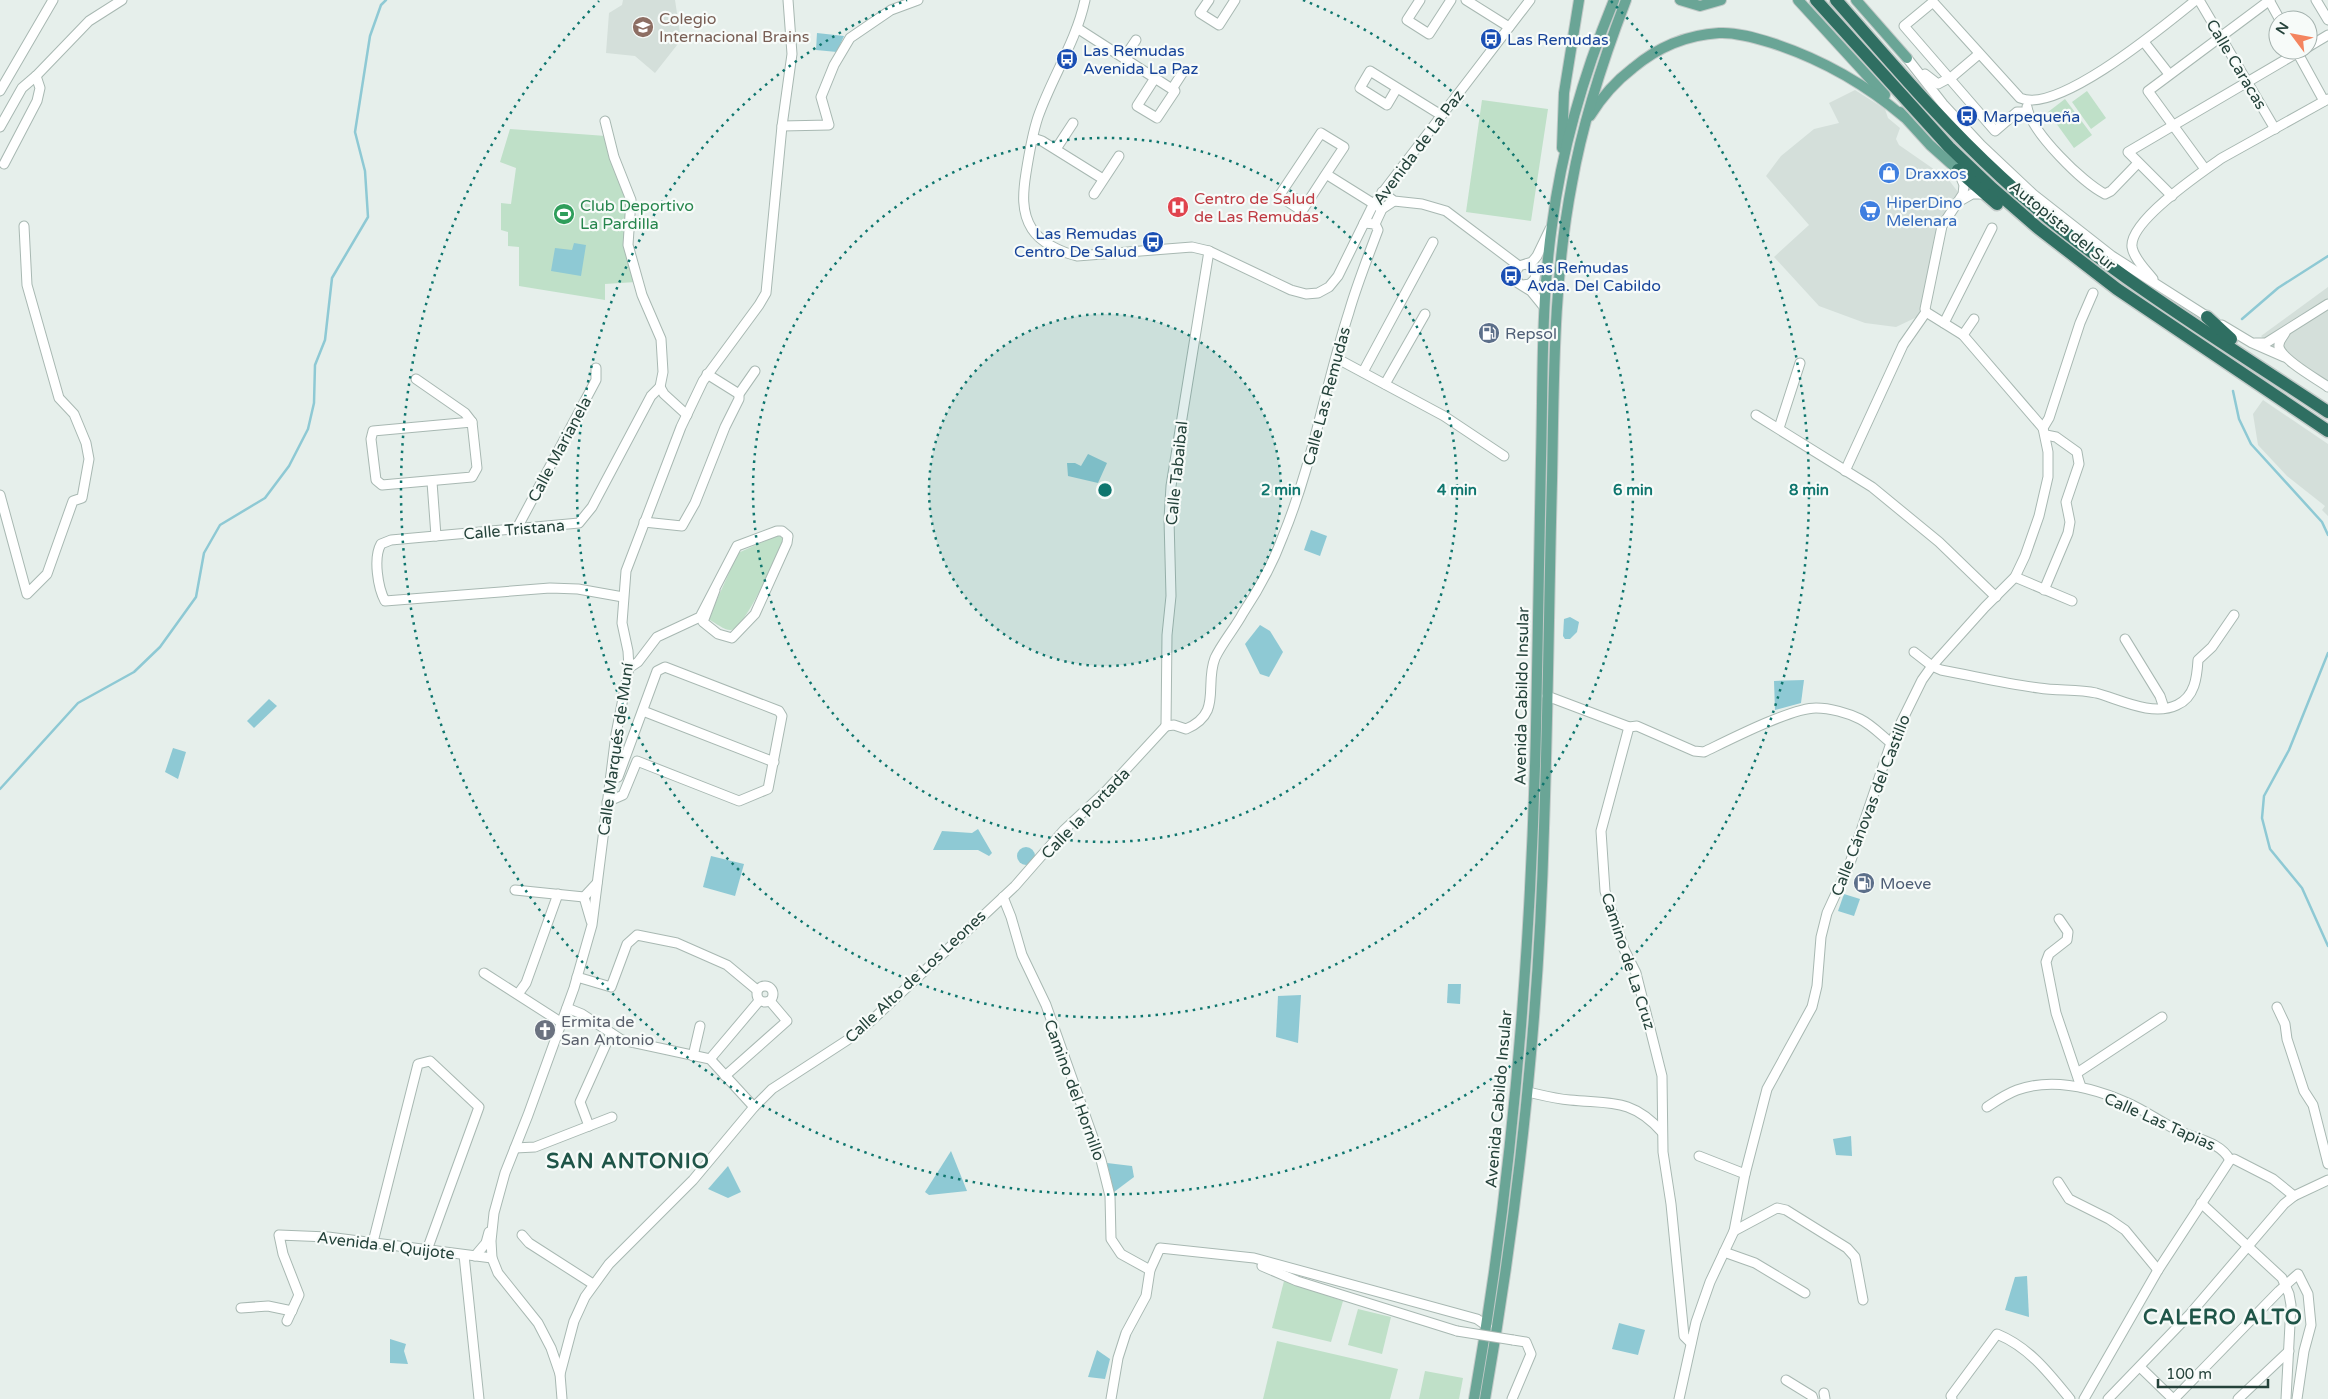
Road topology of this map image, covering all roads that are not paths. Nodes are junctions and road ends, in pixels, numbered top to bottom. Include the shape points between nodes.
1 (53, 0) edge
2 (122, 0) edge
3 (788, 0) edge
4 (918, 0) edge
5 (1085, 0) edge
6 (1209, 0) edge
7 (1235, 0) edge
8 (1420, 0) edge
9 (1451, 0) edge
10 (1466, 0) edge
11 (1530, 0) edge
12 (1580, 0) edge
13 (1614, 0) edge
14 (1626, 0) edge
15 (1680, 0) edge
16 (1721, 0) edge
17 (1798, 0) edge
18 (1816, 0) edge
19 (1836, 0) edge
20 (1856, 0) edge
21 (1862, 0) edge
22 (2197, 0) edge
23 (2269, 0) edge
24 (2316, 0) edge
25 (1866, 12) junction
26 (2328, 20) edge
27 (1509, 27) junction
28 (1077, 28) junction
29 (2221, 36) junction
30 (1136, 40) dead end
31 (2144, 42) junction
32 (1978, 54) junction
33 (1124, 58) junction
34 (1907, 58) junction
35 (2284, 60) edge
36 (2304, 60) edge
37 (1183, 72) dead end
38 (2169, 74) junction
39 (36, 76) junction
40 (1155, 78) junction
41 (1949, 79) junction
42 (2248, 82) junction
43 (1398, 88) dead end
44 (1172, 89) junction
45 (0, 90) edge
46 (2020, 98) junction
47 (2326, 100) edge
48 (2031, 101) junction
49 (2017, 112) junction
50 (2028, 112) junction
51 (1441, 115) junction
52 (1904, 117) junction
53 (605, 121) dead end
54 (1073, 123) dead end
55 (0, 126) edge
56 (782, 126) junction
57 (2173, 127) junction
58 (2275, 129) junction
59 (1032, 138) junction
60 (1056, 149) junction
61 (1578, 149) junction
62 (1119, 156) dead end
63 (1562, 161) junction
64 (2138, 163) junction
65 (4, 164) dead end
66 (2206, 169) junction
67 (1958, 170) junction
68 (1326, 174) junction
69 (1103, 179) junction
70 (1382, 192) junction
71 (1094, 194) dead end
72 (1985, 194) junction
73 (2172, 196) junction
74 (1394, 201) junction
75 (1373, 205) junction
76 (1954, 205) junction
77 (1382, 209) junction
78 (1364, 223) junction
79 (1375, 224) junction
80 (24, 226) dead end
81 (1551, 226) junction
82 (1992, 228) dead end
83 (1433, 242) dead end
84 (1209, 251) junction
85 (2078, 261) junction
86 (1523, 265) junction
87 (2158, 284) junction
88 (1523, 285) junction
89 (2093, 293) dead end
90 (2328, 304) edge
91 (1544, 307) junction
92 (1926, 312) junction
93 (1425, 314) dead end
94 (2207, 318) junction
95 (1974, 320) dead end
96 (1944, 323) junction
97 (2286, 332) junction
98 (1963, 335) junction
99 (2252, 342) junction
100 (2284, 357) junction
101 (1336, 358) junction
102 (1800, 363) dead end
103 (2260, 367) junction
104 (596, 368) dead end
105 (755, 371) dead end
106 (1363, 372) junction
107 (707, 374) junction
108 (416, 379) dead end
109 (1384, 384) junction
110 (660, 387) junction
111 (2328, 387) edge
112 (739, 394) junction
113 (2328, 412) edge
114 (687, 415) junction
115 (1756, 415) dead end
116 (472, 422) junction
117 (1779, 428) junction
118 (2044, 431) junction
119 (2328, 432) edge
120 (1504, 456) dead end
121 (1845, 471) junction
122 (432, 482) junction
123 (0, 498) edge
124 (644, 522) junction
125 (516, 530) junction
126 (436, 536) junction
127 (2015, 577) junction
128 (715, 590) junction
129 (2044, 590) junction
130 (623, 597) junction
131 (1996, 597) junction
132 (2072, 601) dead end
133 (2234, 615) dead end
134 (669, 632) junction
135 (718, 634) junction
136 (2125, 639) dead end
137 (1914, 652) dead end
138 (1932, 666) junction
139 (629, 668) junction
140 (1547, 696) junction
141 (2164, 708) junction
142 (643, 711) junction
143 (1166, 726) junction
144 (1629, 727) junction
145 (1891, 743) junction
146 (626, 756) junction
147 (637, 761) junction
148 (774, 762) junction
149 (610, 780) junction
150 (607, 802) junction
151 (597, 883) junction
152 (515, 890) dead end
153 (558, 894) junction
154 (1003, 896) junction
155 (584, 897) junction
156 (2059, 919) dead end
157 (592, 925) junction
158 (484, 973) dead end
159 (577, 976) junction
160 (757, 990) junction
161 (518, 994) junction
162 (759, 1001) junction
163 (770, 1001) junction
164 (2277, 1007) dead end
165 (567, 1008) junction
166 (2162, 1017) dead end
167 (562, 1023) junction
168 (700, 1026) dead end
169 (611, 1034) junction
170 (693, 1056) junction
171 (710, 1059) junction
172 (2077, 1073) junction
173 (725, 1076) junction
174 (2081, 1087) junction
175 (1528, 1092) junction
176 (1987, 1106) dead end
177 (754, 1107) junction
178 (612, 1117) dead end
179 (589, 1126) junction
180 (1662, 1132) junction
181 (515, 1148) junction
182 (1698, 1156) dead end
183 (2230, 1160) junction
184 (2328, 1164) edge
185 (1745, 1174) junction
186 (2328, 1180) edge
187 (2058, 1182) dead end
188 (2294, 1196) junction
189 (2201, 1203) junction
190 (494, 1213) junction
191 (1734, 1231) junction
192 (522, 1235) dead end
193 (373, 1242) junction
194 (2248, 1246) junction
195 (427, 1250) junction
196 (1724, 1252) junction
197 (464, 1255) junction
198 (475, 1256) junction
199 (1235, 1256) junction
200 (492, 1258) junction
201 (1150, 1270) junction
202 (2158, 1270) junction
203 (593, 1284) junction
204 (2286, 1284) junction
205 (1805, 1293) dead end
206 (1863, 1300) dead end
207 (241, 1308) dead end
208 (292, 1310) junction
209 (287, 1322) dead end
210 (1487, 1326) junction
211 (1691, 1343) junction
212 (2289, 1351) junction
213 (2140, 1367) junction
214 (560, 1374) junction
215 (1786, 1380) dead end
216 (479, 1399) edge
217 (562, 1399) edge
218 (1110, 1399) edge
219 (1474, 1399) edge
220 (1485, 1399) edge
221 (1512, 1399) edge
222 (1679, 1399) edge
223 (1813, 1399) edge
224 (1952, 1399) edge
225 (2070, 1399) edge
226 (2084, 1399) edge
227 (2108, 1399) edge
228 (2173, 1399) edge
229 (2238, 1399) edge
230 (2286, 1399) edge
231 (2297, 1399) edge

1 - 45 street
2 - 39 street via 89,21
3 - 56 street, Calle Marqués de Muní via 792,54
4 - 56 street via 891,10 850,38 820,97 829,125
5 - 28 street, Avenida de La Paz
6 - 7 street via 1200,13 1219,25
8 - 9 street via 1407,20 1429,34
10 - 27 street
11 - 27 street, Avenida de La Paz
12 - 63 main road via 1562,110
13 - 63 main road, Avenida Cabildo Insular via 1586,75
14 - 61 main road, Avenida Cabildo Insular via 1609,43
15 - 16 main road via 1700,6
17 - 52 main road
18 - 85 highway, Autopista del Sur via 1949,147
19 - 103 highway, Autopista del Sur via 2002,178 2117,270
20 - 25 main road
21 - 25 main road
22 - 29 street, Calle Caracas
22 - 31 street
23 - 29 street
24 - 26 street
25 - 34 main road
27 - 51 street, Avenida de La Paz
28 - 33 street
28 - 59 street, Avenida de La Paz
29 - 38 street
29 - 42 street, Calle Caracas
30 - 33 street
31 - 38 street
31 - 48 street via 2086,81
32 - 41 street
32 - 41 street via 1933,2 1904,26
32 - 46 street
33 - 40 street
34 - 41 street via 1938,84
34 - 87 street via 1943,104 2033,194 2112,256
35 - 42 street
36 - 47 street
37 - 44 street
38 - 57 street via 2148,90
39 - 55 street via 22,88
39 - 65 street via 40,88 37,101
40 - 44 street
40 - 44 street via 1137,106 1157,118 1174,91
41 - 49 street via 1995,132
42 - 57 street
42 - 58 street, Calle Caracas
43 - 51 street
46 - 48 street
46 - 49 street
47 - 58 street
48 - 50 street via 2027,105
49 - 50 street
50 - 64 street via 2065,164 2098,191 2105,194 2111,191
51 - 70 street, Avenida de La Paz
52 - 61 main road via 1866,87 1825,64 1765,41 1722,33 1671,43 1643,59 1599,102 1587,121
52 - 67 main road
53 - 110 street via 614,157 631,200 628,245 642,295 661,339 663,372
54 - 60 street
56 - 107 street, Calle Marqués de Muní via 766,293
57 - 64 street via 2128,152
57 - 66 street
58 - 66 street
59 - 60 street
59 - 84 street, Avenida de La Paz via 1024,186 1024,211 1032,230 1047,243 1077,256 1192,247
60 - 69 street
61 - 140 main road, Avenida Cabildo Insular via 1564,236 1556,327
62 - 69 street
63 - 81 main road, Avenida Cabildo Insular
64 - 73 street
66 - 73 street
67 - 72 highway
67 - 76 street via 1964,185
68 - 68 street via 1344,147 1321,132 1280,196 1302,211
68 - 75 street
69 - 71 street
70 - 74 street
70 - 75 street, Avenida de La Paz
72 - 76 street via 1972,194
72 - 85 highway via 2043,244
73 - 87 street via 2148,217 2133,240 2136,256
74 - 77 street
74 - 86 street via 1446,211
75 - 77 street
75 - 78 street, Avenida de La Paz
76 - 92 street via 1942,226
77 - 79 street, Calle Las Remudas
78 - 79 street
78 - 84 street, Avenida de La Paz via 1338,276 1329,288 1318,292 1306,294 1291,290
79 - 101 street, Calle Las Remudas via 1378,230 1348,312
80 - 123 street via 27,285 60,398 74,414 89,459 82,498 73,501 47,574 27,594
81 - 86 street via 1537,256
81 - 91 main road, Avenida Cabildo Insular
82 - 96 street
83 - 106 street
84 - 143 street, Calle Tabaibal via 1171,486
85 - 119 highway, Autopista del Sur
86 - 88 street via 1515,274
86 - 88 street via 1536,271 1535,279
87 - 94 street
88 - 91 street via 1538,297
89 - 118 street, Calle Cánovas del Castillo
90 - 97 street
91 - 210 main road, Avenida Cabildo Insular via 1533,838 1516,1094
92 - 96 street
92 - 121 street via 1903,345
93 - 109 street
94 - 99 street
94 - 103 highway
95 - 98 street
96 - 98 street
97 - 99 street via 2266,343
97 - 100 street via 2279,348
98 - 118 street
99 - 100 street
100 - 111 street
101 - 106 street
101 - 143 street, Calle Las Remudas via 1300,493 1271,564 1216,657 1208,710 1196,725 1186,730 1174,725
102 - 117 street
103 - 113 highway, Autopista del Sur
104 - 125 street, Calle Marianela via 596,380
105 - 112 street
106 - 109 street
107 - 112 street
107 - 114 street, Calle Marqués de Muní
108 - 116 street via 466,412
109 - 120 street via 1444,416
110 - 114 street
110 - 125 street, Calle Tristana via 651,396 592,507 579,523
112 - 124 street via 695,503 682,526
114 - 124 street, Calle Marqués de Muní
115 - 117 street
116 - 122 street via 477,468 472,477
116 - 122 street via 373,431 376,480 382,485
117 - 121 street
118 - 127 street, Calle Cánovas del Castillo via 2048,477 2039,516
118 - 129 street via 2077,452 2079,464 2066,502 2070,522 2068,534
121 - 131 street via 1872,487 1939,542
122 - 126 street
124 - 130 street, Calle Marqués de Muní via 626,571
125 - 126 street, Calle Tristana
126 - 130 street, Calle Tristana via 391,540 381,544 377,550 380,592 385,601 550,588
127 - 129 street
127 - 131 street, Calle Cánovas del Castillo
128 - 134 street via 697,620
128 - 135 street via 703,622
128 - 135 street via 737,546 777,531 788,536 755,614 735,637 729,639
129 - 132 street
130 - 139 street, Calle Marqués de Muní via 622,623
131 - 138 street, Calle Cánovas del Castillo
133 - 141 street via 2212,647 2198,660 2196,682 2186,699 2176,706
134 - 135 street via 690,626
134 - 139 street via 657,637 638,662
136 - 141 street
137 - 138 street
138 - 141 street via 2039,688 2095,693 2142,707
138 - 145 street, Calle Cánovas del Castillo
139 - 149 street, Calle Marqués de Muní
140 - 144 street
140 - 175 main road, Avenida Cabildo Insular via 1544,831
142 - 146 street
142 - 148 street
142 - 148 street via 661,668 665,666 687,674 779,711 782,716
143 - 154 street, Calle la Portada
144 - 145 street via 1637,726 1694,752 1704,752 1772,721 1816,708 1862,720
144 - 180 street, Camino de La Cruz via 1601,831 1605,891 1624,949 1636,973 1656,1050 1662,1076
145 - 185 street, Calle Cánovas del Castillo via 1850,862 1827,913 1812,1007 1767,1089
146 - 147 street
146 - 149 street via 618,777
147 - 148 street via 739,801 768,789
147 - 150 street via 622,794
149 - 150 street, Calle Marqués de Muní
150 - 151 street, Calle Marqués de Muní
151 - 155 street
151 - 157 street, Calle Marqués de Muní
152 - 153 street
153 - 155 street
153 - 161 street via 526,983
154 - 177 street, Calle Alto de Los Leones via 852,1037 772,1089
154 - 201 street, Camino del Hornillo via 1101,1160 1110,1196 1111,1240 1121,1254
155 - 157 street
156 - 172 street via 2068,932 2067,940 2049,954 2046,962 2056,1014
157 - 159 street, Calle Marqués de Muní
158 - 161 street
159 - 160 street via 611,987 627,944 637,934 677,943 727,965
159 - 165 street, Calle Marqués de Muní
160 - 162 street
160 - 163 street via 768,986 773,996
161 - 167 street
162 - 163 street
162 - 171 street
163 - 173 street via 787,1021
164 - 184 street via 2304,1091 2313,1105
165 - 167 street, Calle Marqués de Muní
165 - 169 street
166 - 172 street
167 - 181 street, Calle Marqués de Muní
168 - 170 street
169 - 170 street via 622,1040
169 - 179 street via 580,1102
170 - 171 street
171 - 173 street
172 - 174 street
173 - 177 street
174 - 176 street, Calle Las Tapias via 2029,1086
174 - 183 street, Calle Las Tapias via 2128,1103 2176,1130 2222,1149
175 - 180 street via 1568,1100 1614,1103 1648,1117
175 - 220 main road, Avenida Cabildo Insular via 1499,1319
177 - 203 street via 694,1180
178 - 179 street
179 - 181 street via 535,1147
180 - 211 street, Camino de La Cruz via 1684,1336
181 - 190 street, Calle Marqués de Muní
182 - 185 street
183 - 188 street, Calle Las Tapias via 2234,1159 2273,1179
183 - 189 street
185 - 191 street, Calle Cánovas del Castillo
186 - 188 street
187 - 202 street via 2069,1199 2125,1230
188 - 194 street
189 - 194 street
189 - 202 street
190 - 198 street, Calle Marqués de Muní via 486,1242
190 - 200 street, Calle Marqués de Muní
191 - 196 street, Calle Cánovas del Castillo
191 - 206 street via 1776,1208 1786,1210 1847,1248 1855,1257
192 - 203 street via 529,1243
193 - 195 street, Avenida el Quijote
193 - 195 street via 418,1064 430,1061 479,1107
193 - 208 street, Avenida el Quijote via 279,1235 299,1295
194 - 204 street
194 - 213 street
195 - 197 street, Avenida el Quijote
196 - 205 street via 1755,1263
196 - 211 street, Calle Cánovas del Castillo via 1710,1282
197 - 198 street, Avenida el Quijote
197 - 216 street
198 - 200 street, Avenida el Quijote
199 - 201 street via 1160,1248
199 - 210 street via 1320,1275 1477,1319
199 - 221 street, bridge via 1282,1272 1296,1281 1457,1331 1526,1342 1531,1354
200 - 214 street via 498,1273 538,1322
201 - 218 street via 1146,1296 1126,1332
202 - 226 street
203 - 214 street via 574,1321
204 - 212 street via 2291,1305
204 - 228 street
204 - 231 street via 2298,1274 2308,1294 2310,1310 2311,1324
207 - 208 street via 268,1306
208 - 209 street
210 - 219 main road, Avenida Cabildo Insular
211 - 222 street, Calle Cánovas del Castillo
212 - 229 street
212 - 230 street
213 - 227 street
213 - 228 street
214 - 217 street
215 - 223 street
224 - 225 street via 1968,1371 1997,1334 2040,1362

